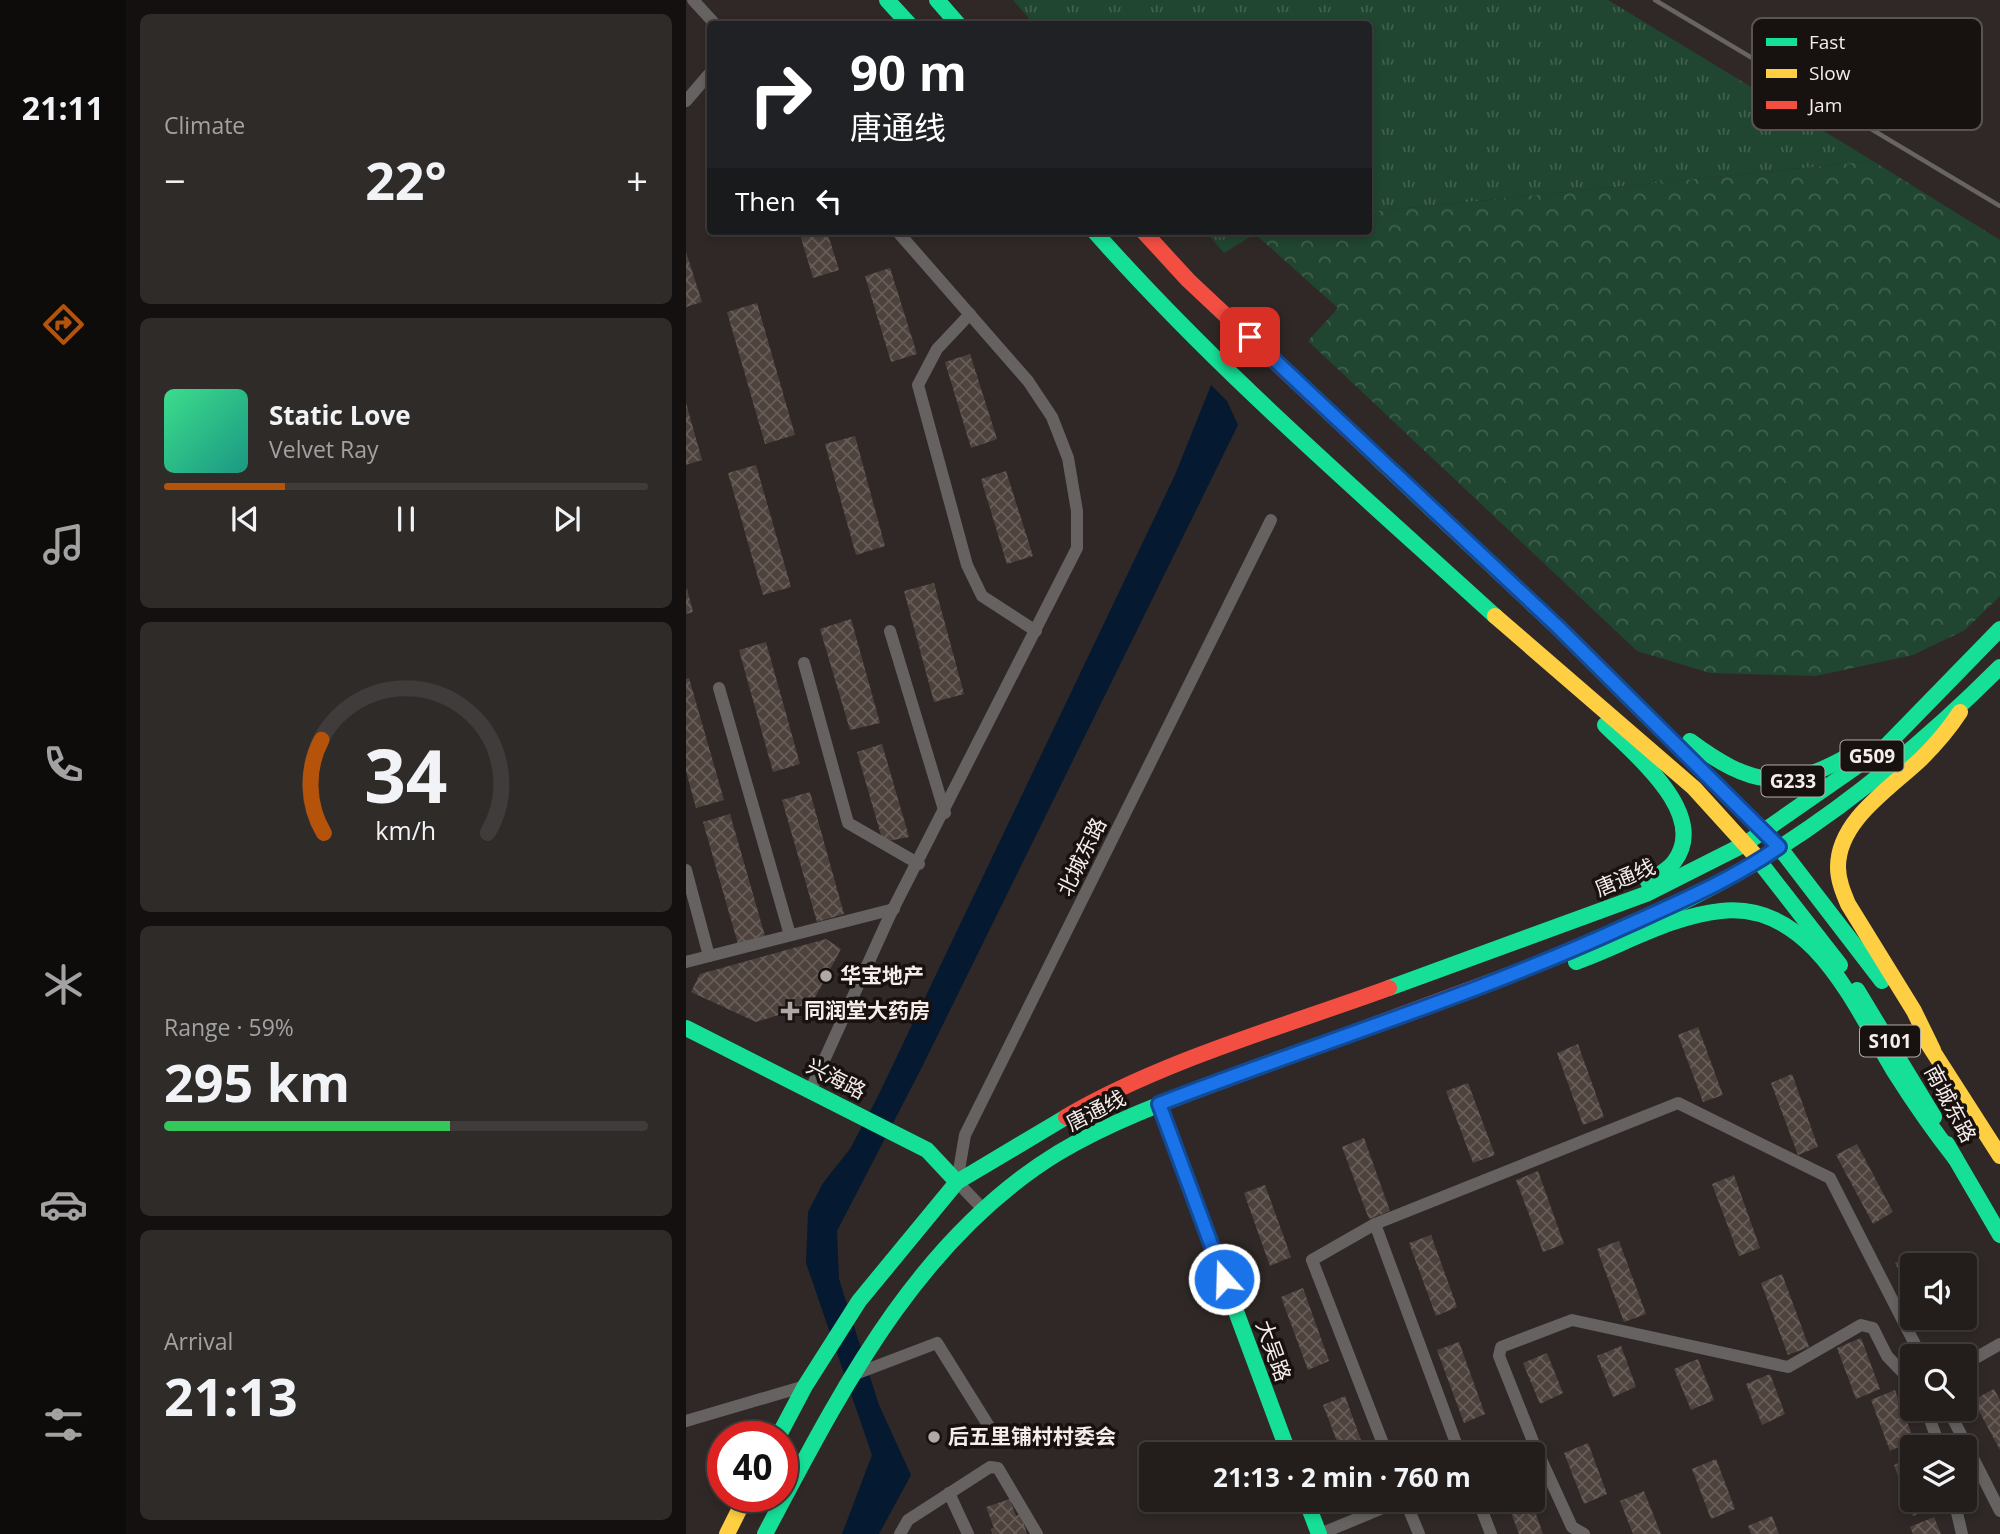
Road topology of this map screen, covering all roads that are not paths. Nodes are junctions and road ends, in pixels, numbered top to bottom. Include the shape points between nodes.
1 (693, 0) edge
2 (887, 0) edge
3 (937, 0) edge
4 (712, 21) edge
5 (906, 21) edge
6 (955, 21) edge
7 (707, 76) edge
8 (686, 101) edge
9 (901, 235) edge
10 (1098, 235) edge
11 (1147, 235) edge
12 (970, 314) junction
13 (1271, 520) dead end
14 (2000, 629) edge
15 (890, 631) dead end
16 (1036, 631) junction
17 (1982, 648) junction
18 (804, 663) dead end
19 (1598, 666) junction
20 (2000, 667) edge
21 (1556, 672) junction
22 (719, 688) dead end
23 (1966, 702) junction
24 (945, 813) junction
25 (1765, 830) junction
26 (1745, 844) junction
27 (1779, 847) junction
28 (1759, 861) junction
29 (919, 864) junction
30 (686, 870) edge
31 (894, 909) junction
32 (790, 935) junction
33 (1540, 935) junction
34 (709, 956) junction
35 (686, 962) edge
36 (1522, 972) junction
37 (686, 1028) edge
38 (1933, 1050) junction
39 (811, 1089) junction
40 (1159, 1104) junction
41 (2000, 1156) edge
42 (1955, 1158) junction
43 (957, 1182) junction
44 (984, 1210) junction
45 (1375, 1224) junction
46 (2000, 1235) edge
47 (1915, 1344) edge
48 (2000, 1344) edge
49 (1977, 1357) edge
50 (1900, 1370) edge
51 (853, 1375) junction
52 (805, 1386) junction
53 (686, 1421) edge
54 (786, 1421) edge
55 (990, 1428) dead end
56 (1285, 1442) edge
57 (1382, 1442) edge
58 (1456, 1442) edge
59 (1533, 1442) edge
60 (1977, 1466) edge
61 (1545, 1468) edge
62 (949, 1493) junction
63 (2000, 1511) edge
64 (738, 1512) edge
65 (1311, 1512) edge
66 (1374, 1512) edge
67 (1409, 1512) edge
68 (1483, 1512) edge
69 (1957, 1512) edge
70 (727, 1534) edge
71 (765, 1534) edge
72 (900, 1534) edge
73 (968, 1534) edge
74 (1037, 1534) edge
75 (1320, 1534) edge
76 (1419, 1534) edge
77 (1491, 1534) edge
78 (1584, 1534) edge
79 (1962, 1534) edge

1 - 4 street
2 - 5 main road
3 - 6 main road
7 - 8 street
9 - 12 street
10 - 21 main road via 1224,369
11 - 19 main road, G233 via 1188,280
12 - 16 street via 1028,381 1052,417 1068,458 1077,512 1077,548
12 - 16 street via 937,349 918,385 967,565 982,596
13 - 43 street, 北城东路 via 965,1135
14 - 17 main road, G233
15 - 24 street
16 - 24 street
17 - 19 main road, G233 via 1866,745 1813,777 1789,782 1766,782 1728,769
17 - 25 main road, G509 via 1886,746
18 - 29 street via 848,823
19 - 25 main road, G233
20 - 23 main road, G233
21 - 26 main road, 南城东路 via 1694,788
21 - 33 main road via 1677,801 1685,831 1679,852 1665,873 1578,912
22 - 32 street
23 - 27 main road, G233 via 1878,778
23 - 38 main road via 1938,743 1854,823 1838,871 1843,891
24 - 29 street
25 - 26 main road, G509
25 - 27 main road, G233
26 - 28 main road, 南城东路
26 - 33 main road, 唐通线 / G509 via 1646,894
27 - 28 main road, G233
27 - 38 main road, 南城东路 / S101
28 - 36 main road, 唐通线 via 1672,906
28 - 42 main road, 南城东路 / S101 via 1888,1037
29 - 31 street
30 - 34 street
31 - 32 street
31 - 39 street
32 - 34 street
33 - 43 main road, 唐通线 / G509 via 1424,973 1160,1072 1087,1105
34 - 35 street
36 - 40 main road, 唐通线
36 - 42 main road via 1558,968 1720,911 1762,914 1780,921 1801,935 1839,982 1922,1115
37 - 39 main road, 兴海路
38 - 41 main road, 南城东路 / S101
39 - 43 main road, 兴海路 via 927,1150
40 - 44 main road, 唐通线 via 1047,1160
40 - 56 main road, 大吴路
42 - 46 main road, 南城东路 / S101
43 - 44 street
43 - 52 main road, 唐通线 / G509 via 859,1301
44 - 51 main road, 唐通线 via 889,1318
45 - 47 street via 1678,1104 1829,1178
45 - 57 street via 1312,1260
45 - 58 street
48 - 49 street
50 - 59 street via 1887,1356 1873,1328 1861,1325 1788,1367 1572,1320 1501,1347 1499,1356
51 - 55 street via 937,1343
51 - 71 main road, 唐通线
52 - 53 street
52 - 54 main road, 唐通线 / G509
60 - 63 street
61 - 78 street via 1572,1527
62 - 72 street via 908,1520
62 - 73 street
62 - 74 street via 990,1467 998,1468
64 - 70 main road
65 - 75 main road
66 - 75 street
67 - 76 street
68 - 77 street
69 - 79 street

